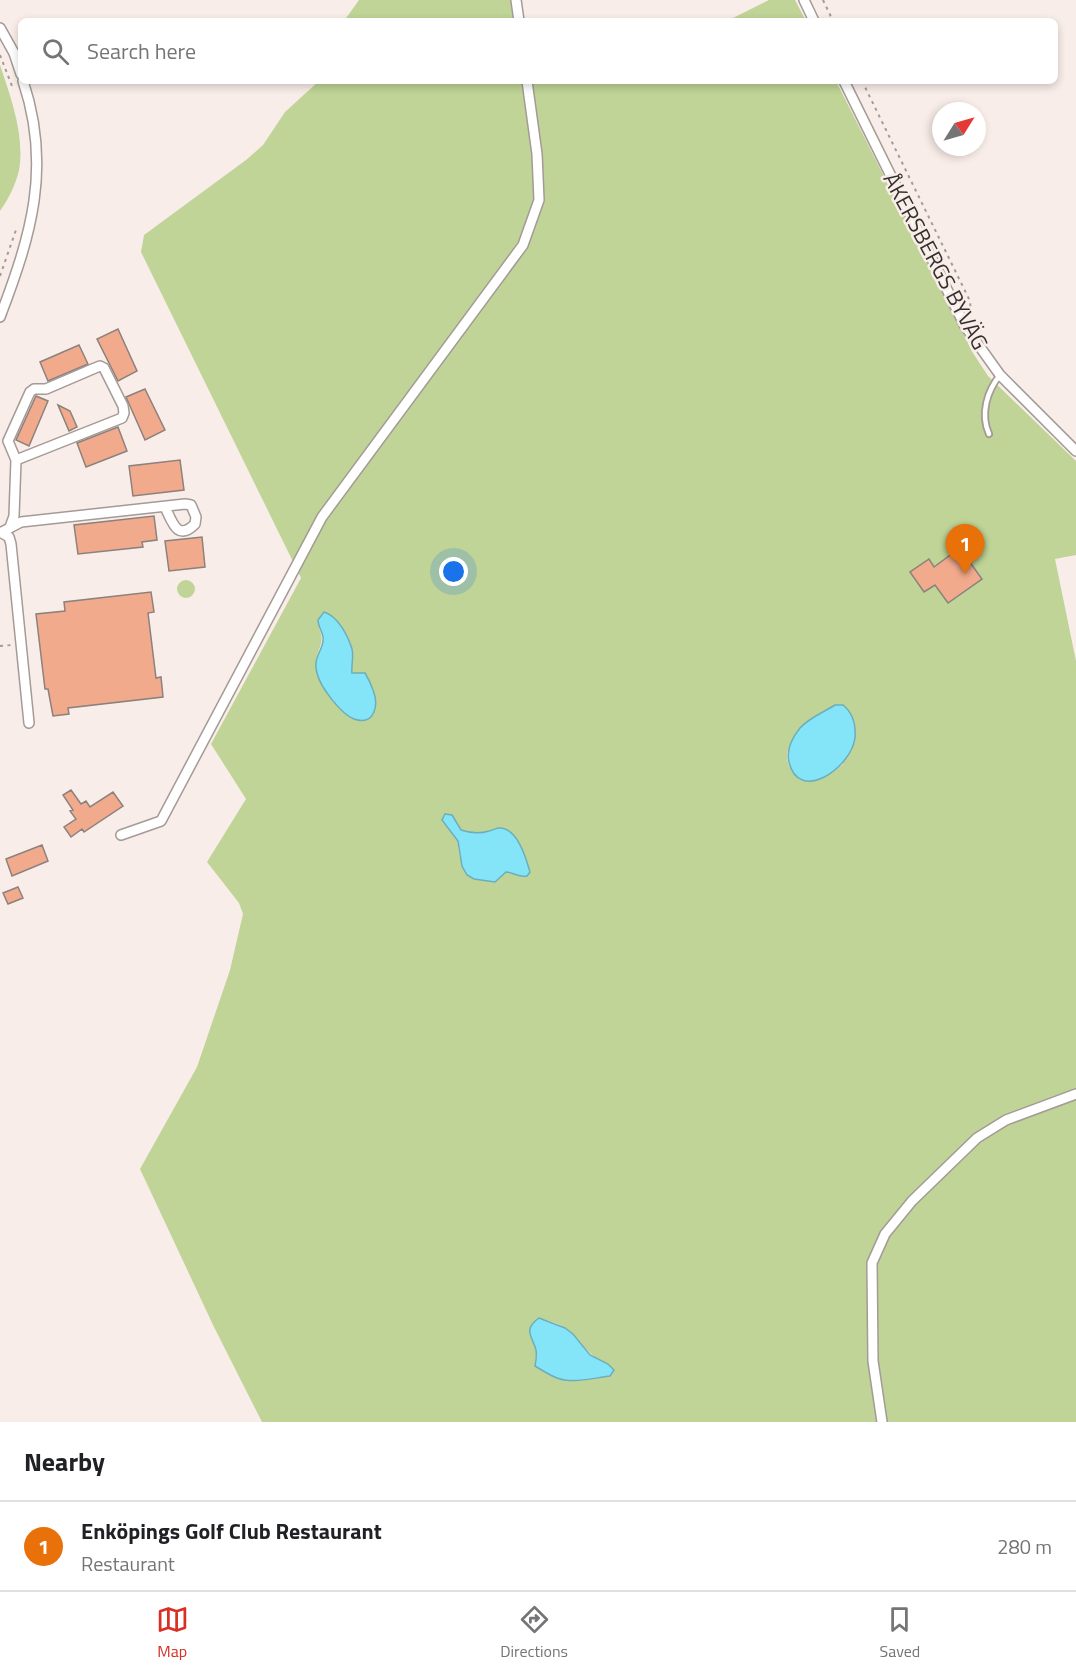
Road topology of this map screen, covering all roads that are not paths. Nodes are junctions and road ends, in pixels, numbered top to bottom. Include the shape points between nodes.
1 (516, 0) edge
2 (804, 0) edge
3 (519, 18) edge
4 (813, 18) edge
5 (0, 28) edge
6 (18, 65) edge
7 (24, 84) edge
8 (527, 84) edge
9 (845, 84) edge
10 (0, 317) edge
11 (1000, 375) junction
12 (989, 434) dead end
13 (1076, 452) edge
14 (16, 459) junction
15 (165, 507) dead end
16 (4, 530) edge
17 (30, 723) dead end
18 (121, 835) dead end
19 (1076, 1094) edge
20 (882, 1422) edge

1 - 3 street
2 - 4 street
5 - 6 street
7 - 10 street via 35,131 36,191 31,223
8 - 18 street via 539,200 523,245 322,517 161,821
9 - 11 street, ÅKERSBERGS BYVÄG via 965,326
11 - 12 lane via 984,412
11 - 13 street, ÅKERSBERGS BYVÄG
14 - 14 street via 122,418 123,406 104,368 30,392 8,441
14 - 16 street via 14,516
15 - 16 street via 21,522
16 - 17 street via 11,544
19 - 20 street via 1006,1120 978,1138 912,1201 885,1234 872,1263 873,1361

